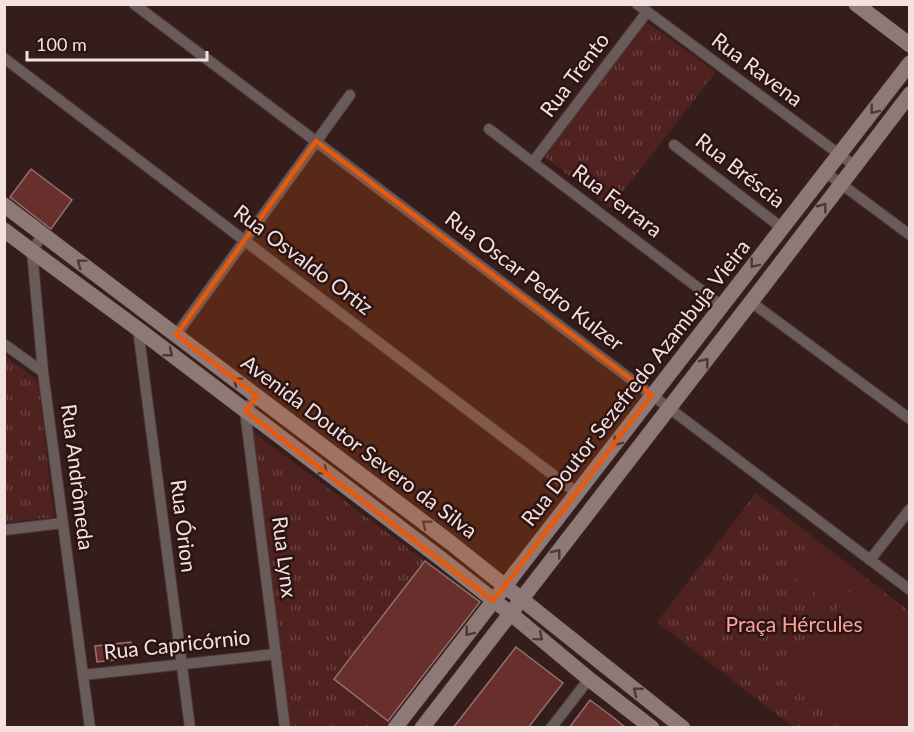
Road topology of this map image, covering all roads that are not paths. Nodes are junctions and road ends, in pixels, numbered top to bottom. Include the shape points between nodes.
1 (134, 4) edge
2 (637, 4) edge
3 (856, 4) edge
4 (647, 12) junction
5 (909, 45) edge
6 (4, 58) edge
7 (909, 63) edge
8 (350, 94) dead end
9 (909, 94) edge
10 (489, 129) dead end
11 (316, 141) junction
12 (674, 145) dead end
13 (839, 154) junction
14 (533, 162) junction
15 (855, 166) junction
16 (825, 172) junction
17 (841, 184) junction
18 (4, 205) edge
19 (782, 228) junction
20 (4, 230) edge
21 (43, 234) junction
22 (909, 235) edge
23 (244, 240) junction
24 (32, 251) junction
25 (751, 302) junction
26 (722, 306) junction
27 (138, 329) junction
28 (176, 334) junction
29 (4, 344) edge
30 (44, 372) junction
31 (652, 395) junction
32 (257, 396) junction
33 (669, 408) junction
34 (245, 411) junction
35 (909, 419) edge
36 (577, 493) junction
37 (909, 509) edge
38 (63, 523) junction
39 (4, 530) edge
40 (451, 543) junction
41 (440, 558) junction
42 (870, 560) junction
43 (504, 586) junction
44 (909, 590) edge
45 (521, 599) junction
46 (493, 600) junction
47 (510, 613) junction
48 (276, 654) junction
49 (181, 665) junction
50 (83, 675) junction
51 (589, 680) junction
52 (415, 701) junction
53 (431, 715) junction
54 (90, 728) edge
55 (190, 728) edge
56 (285, 728) edge
57 (395, 728) edge
58 (422, 728) edge
59 (551, 728) edge
60 (652, 728) edge
61 (683, 728) edge

1 - 11 street, Rua Oscar Pedro Kulzer
2 - 4 street, Rua Ravena
3 - 5 street
4 - 13 street, Rua Ravena
4 - 14 street, Rua Trento
6 - 23 street, Rua Osvaldo Ortiz
7 -> 13 street, Rua Doutor Sezefredo Azambuja Vieira
8 - 11 street
9 - 15 street, Rua Doutor Sezefredo Azambuja Vieira
10 - 14 street, Rua Ferrara
11 - 23 street
11 - 31 street, Rua Oscar Pedro Kulzer
12 - 19 street, Rua Bréscia
13 - 15 street, Rua Ravena
13 - 16 street, Rua Doutor Sezefredo Azambuja Vieira
14 - 26 street, Rua Ferrara
15 - 17 street, Rua Doutor Sezefredo Azambuja Vieira
16 - 17 street
16 - 19 street, Rua Doutor Sezefredo Azambuja Vieira
17 - 22 street
25 -> 17 street, Rua Doutor Sezefredo Azambuja Vieira
18 - 21 street, Avenida Doutor Severo da Silva
19 -> 26 street, Rua Doutor Sezefredo Azambuja Vieira
20 - 24 street, Avenida Doutor Severo da Silva
21 - 24 street
28 -> 21 street, Avenida Doutor Severo da Silva
23 - 28 street
23 - 36 street, Rua Osvaldo Ortiz
24 - 27 street, Avenida Doutor Severo da Silva
24 - 30 street, Rua Andrômeda
33 -> 25 street, Rua Doutor Sezefredo Azambuja Vieira
25 - 35 street
26 - 31 street, Rua Doutor Sezefredo Azambuja Vieira
27 -> 34 street, Avenida Doutor Severo da Silva
27 - 49 street, Rua Órion
32 -> 28 street, Avenida Doutor Severo da Silva
29 - 30 street
30 - 38 street, Rua Andrômeda
31 - 33 street, Rua Oscar Pedro Kulzer
31 -> 36 street, Rua Doutor Sezefredo Azambuja Vieira
32 - 34 street
40 -> 32 street, Avenida Doutor Severo da Silva
33 - 42 street, Rua Oscar Pedro Kulzer
45 -> 33 street, Rua Doutor Sezefredo Azambuja Vieira
34 -> 41 street, Avenida Doutor Severo da Silva
34 - 48 street, Rua Lynx
36 - 43 street, Rua Doutor Sezefredo Azambuja Vieira
37 - 42 street
38 - 39 street
38 - 50 street, Rua Andrômeda
40 - 41 street
40 - 43 street, Avenida Doutor Severo da Silva
41 - 46 street, Avenida Doutor Severo da Silva
42 - 44 street, Rua Oscar Pedro Kulzer
43 - 45 street, Avenida Doutor Severo da Silva
43 - 46 street, Rua Doutor Sezefredo Azambuja Vieira
45 - 47 street, Rua Doutor Sezefredo Azambuja Vieira
61 -> 45 street, Avenida Doutor Severo da Silva
46 - 47 street, Avenida Doutor Severo da Silva
46 -> 52 street, Rua Doutor Sezefredo Azambuja Vieira
47 -> 51 street, Avenida Doutor Severo da Silva
47 - 53 street, Rua Doutor Sezefredo Azambuja Vieira
48 - 49 street, Rua Capricórnio
48 - 56 street, Rua Lynx
49 - 50 street, Rua Capricórnio
49 - 55 street, Rua Órion
50 - 54 street, Rua Andrômeda
51 - 59 street
51 - 60 street, Avenida Doutor Severo da Silva
52 - 53 street
52 - 57 street, Rua Doutor Sezefredo Azambuja Vieira
53 - 58 street, Rua Doutor Sezefredo Azambuja Vieira

